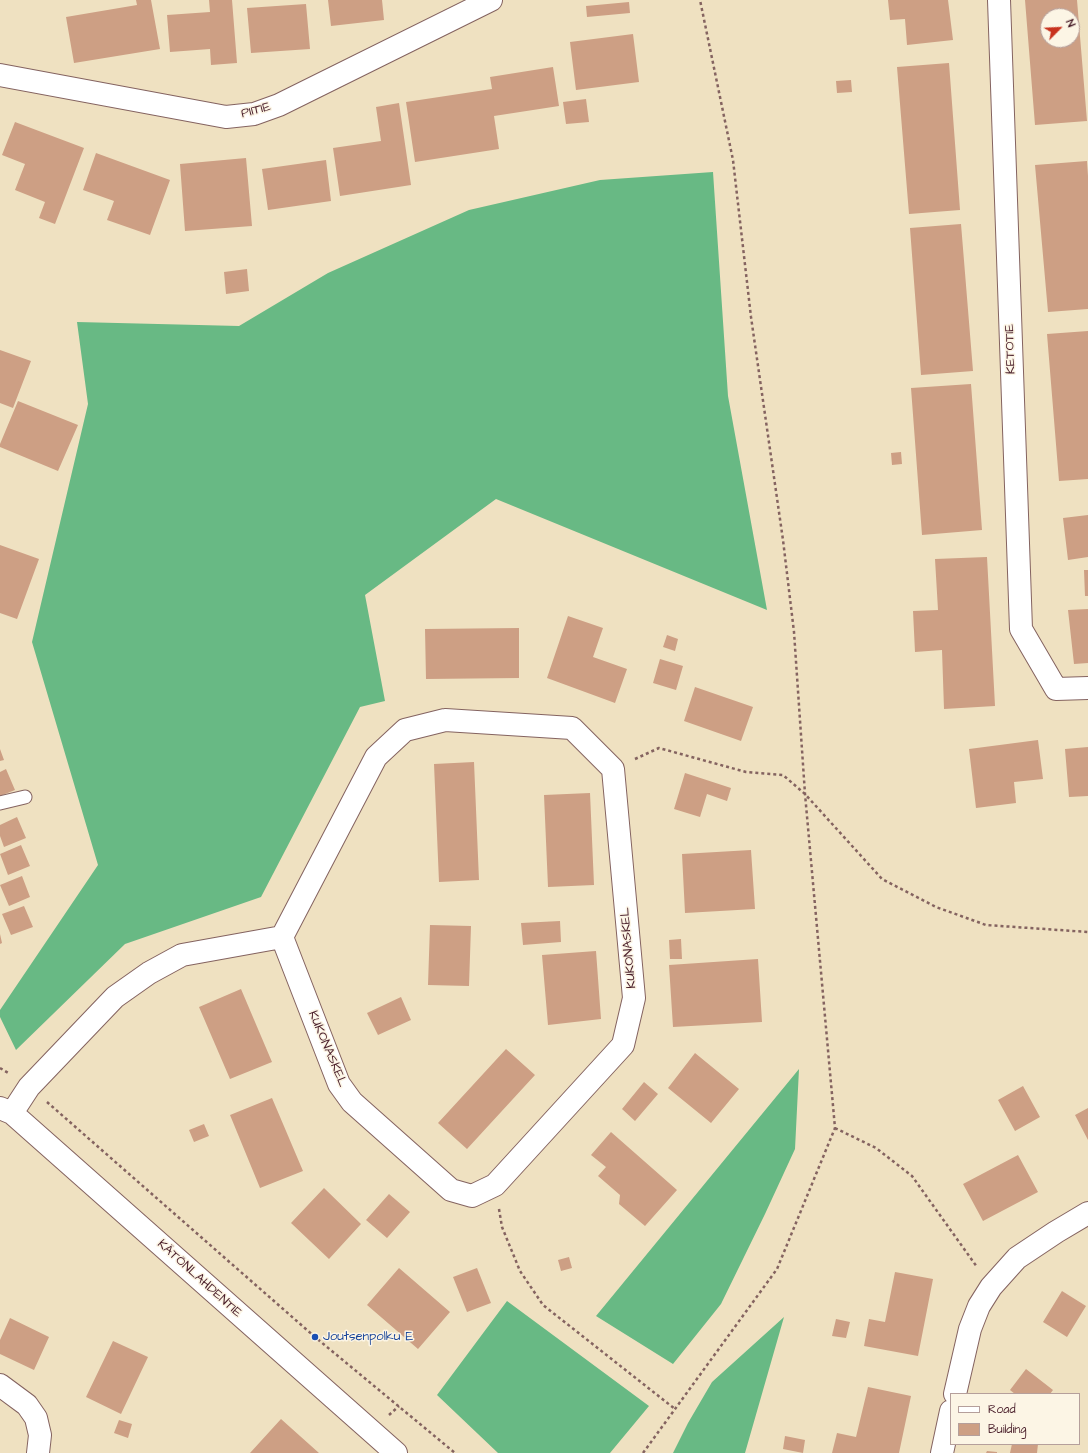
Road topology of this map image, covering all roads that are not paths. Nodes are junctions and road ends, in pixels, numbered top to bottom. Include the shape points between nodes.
1 (491, 0) edge
2 (999, 0) edge
3 (0, 75) edge
4 (1088, 688) edge
5 (25, 797) dead end
6 (0, 803) edge
7 (282, 937) junction
8 (6, 1110) edge
9 (1088, 1213) edge
10 (0, 1385) edge
11 (954, 1393) edge
12 (950, 1416) edge
13 (38, 1453) edge
14 (396, 1453) edge
15 (942, 1453) edge

1 - 3 street, PIITIE via 279,105 254,114 226,117
2 - 4 street, KETOTIE via 1021,629 1056,689
5 - 6 lane
7 - 7 street, KUKONASKEL via 376,757 405,730 444,720 572,728 612,769 634,998 623,1045 495,1185 472,1196 451,1190 352,1102 339,1084
7 - 8 street via 182,955 149,973 115,997
8 - 14 street, KÄTÖNLAHDENTIE
9 - 11 street via 1017,1258 991,1287 979,1306 970,1329
10 - 13 street via 27,1405 36,1418 40,1435
12 - 15 street

